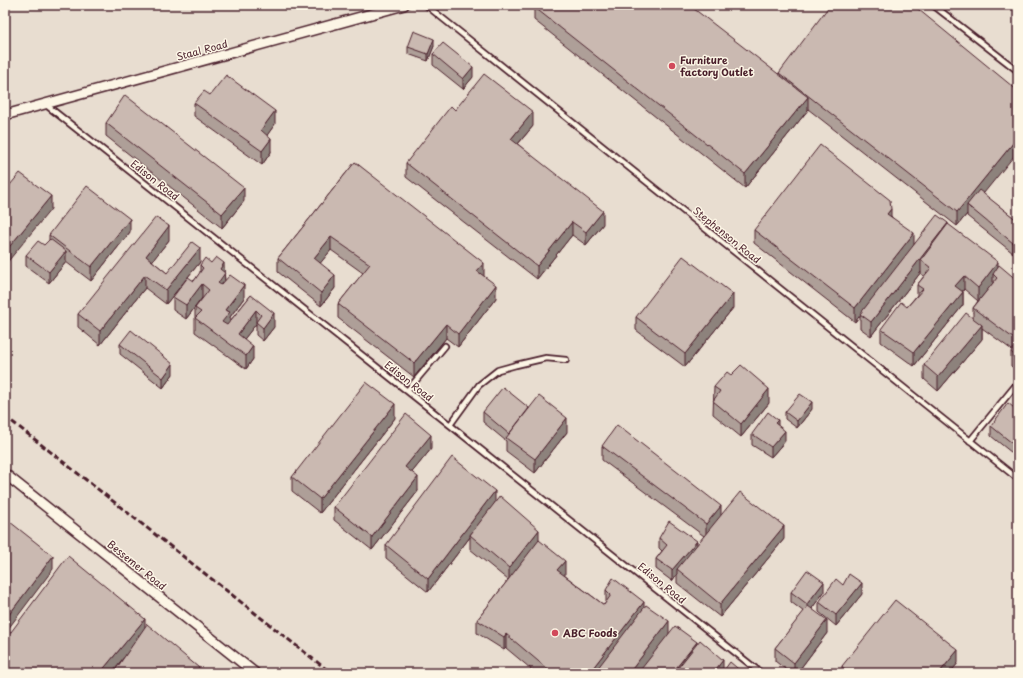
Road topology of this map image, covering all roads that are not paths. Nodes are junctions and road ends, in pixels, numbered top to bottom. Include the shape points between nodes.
1 (404, 5) edge
2 (426, 5) edge
3 (933, 5) edge
4 (1018, 71) edge
5 (45, 104) junction
6 (5, 115) edge
7 (445, 346) dead end
8 (566, 360) dead end
9 (1015, 386) dead end
10 (407, 391) junction
11 (450, 424) junction
12 (970, 441) junction
13 (5, 474) edge
14 (1018, 479) edge
15 (255, 673) edge
16 (761, 673) edge

1 - 5 street, Staal Road
2 - 12 lane, Stephenson Road
3 - 4 lane
5 - 6 street, Staal Road
5 - 10 lane, Edison Road
7 - 10 lane
8 - 11 lane via 546,358 498,370 479,385
9 - 12 lane
10 - 11 lane, Edison Road
11 - 16 lane, Edison Road
12 - 14 lane, Stephenson Road
13 - 15 street, Bessemer Road

